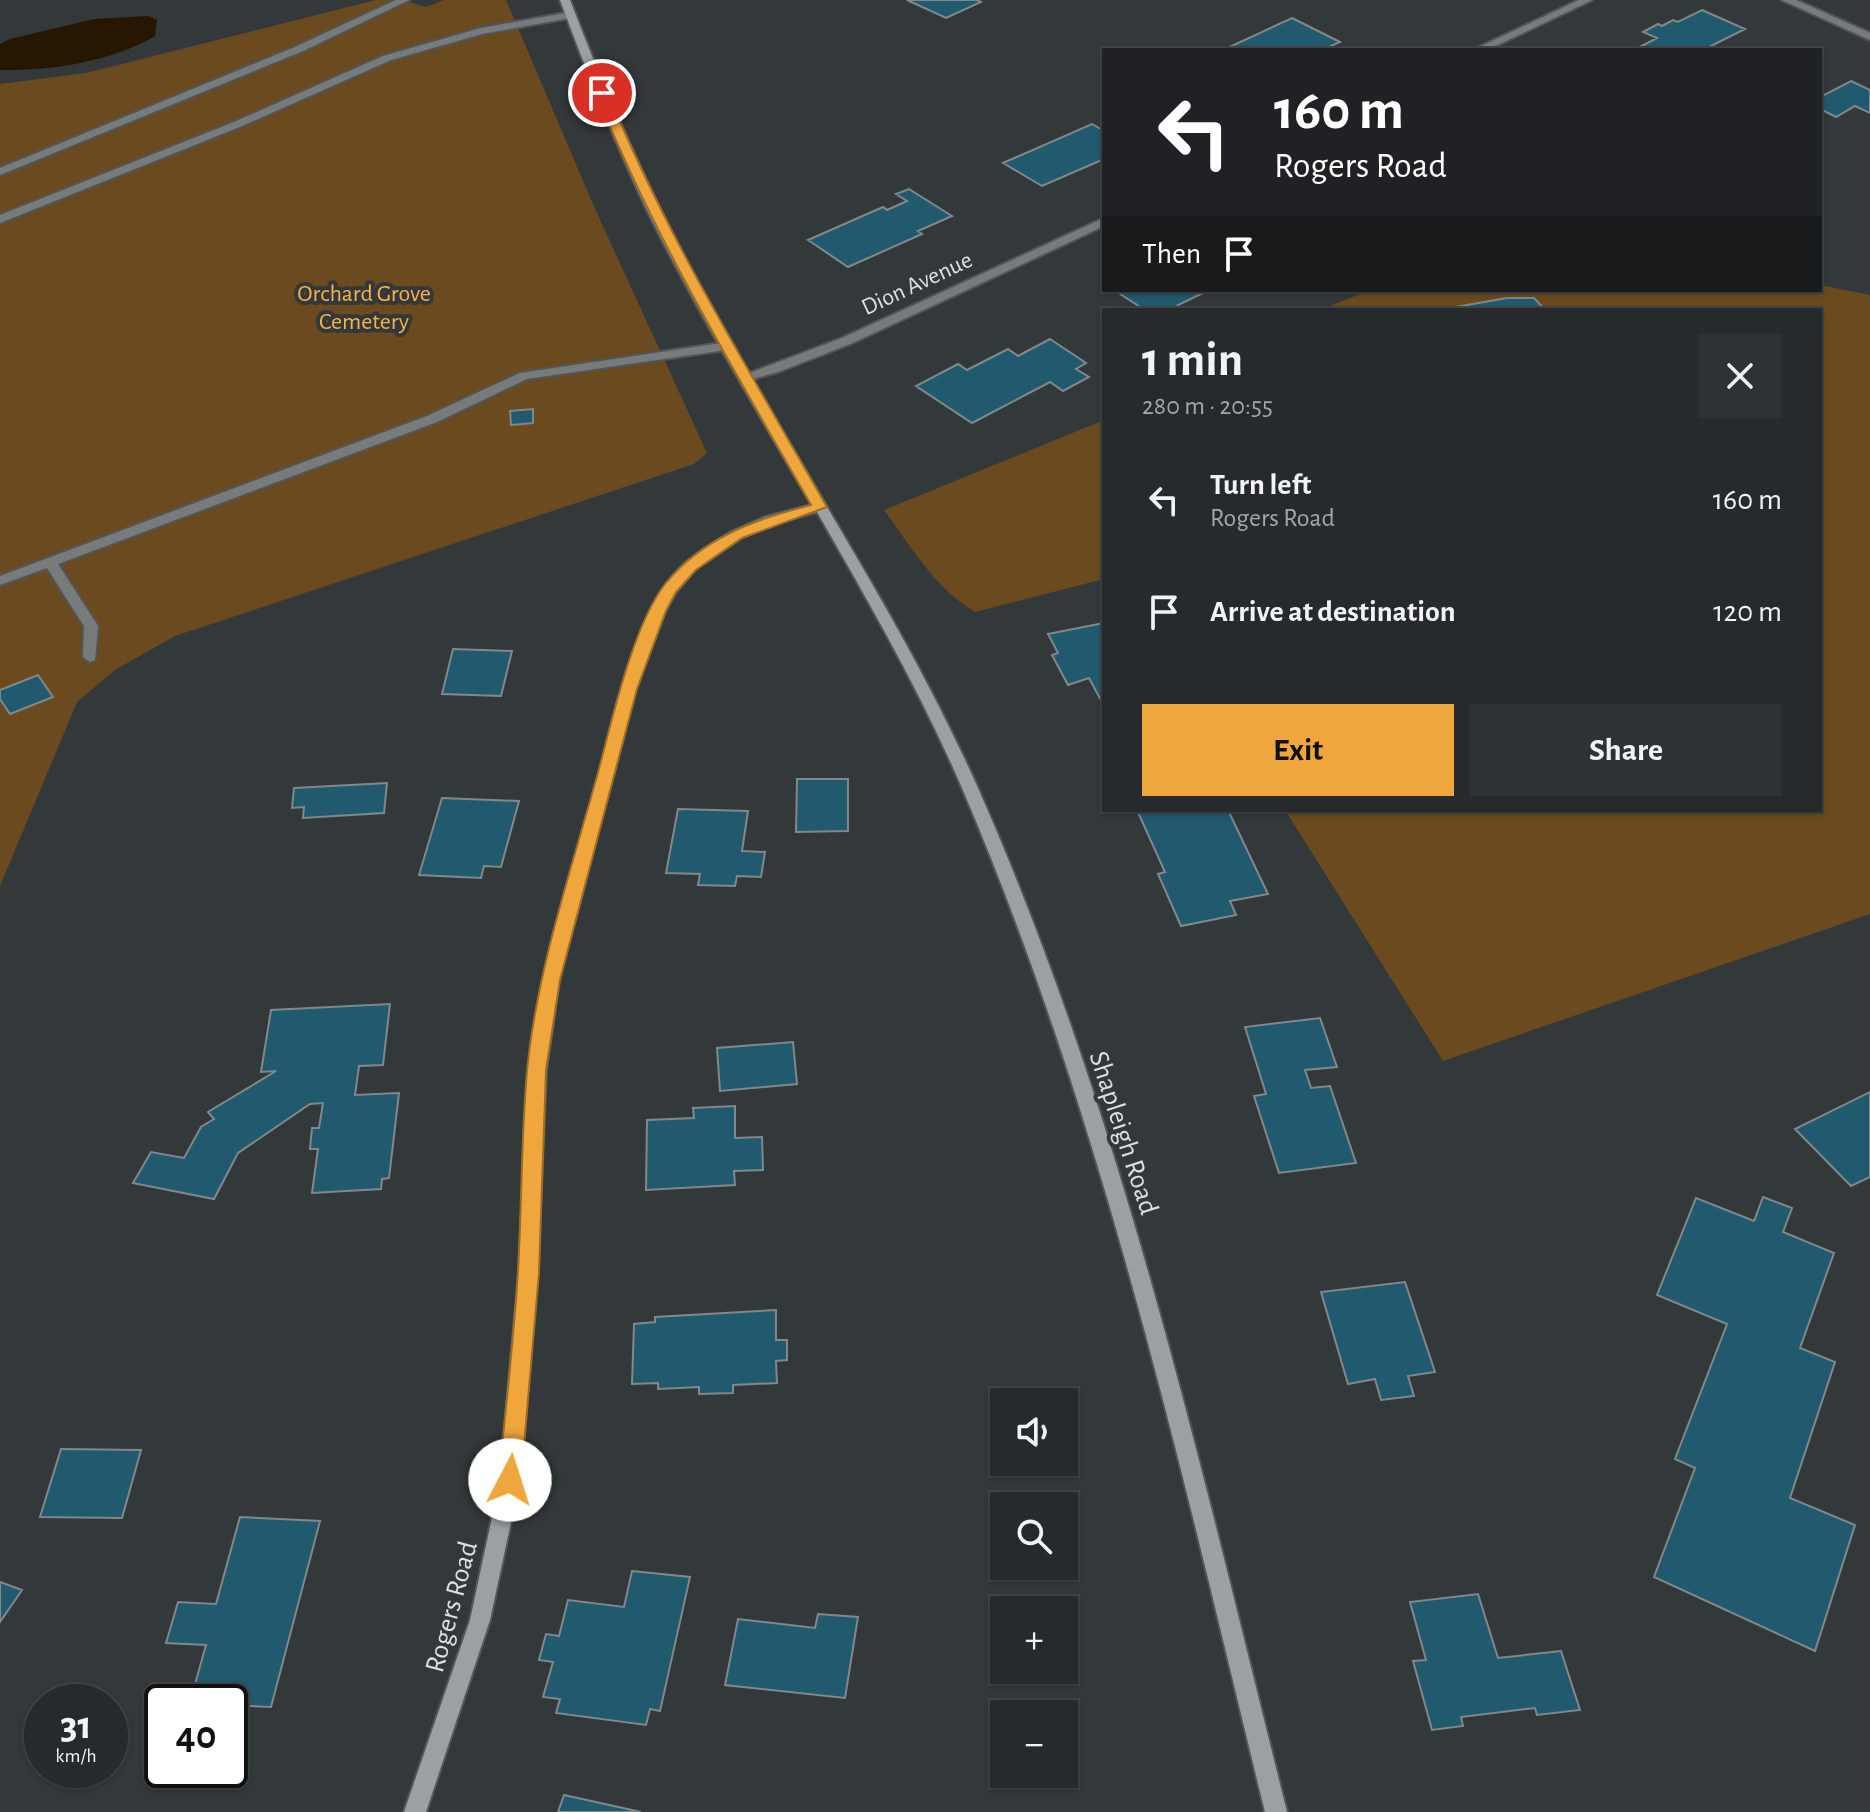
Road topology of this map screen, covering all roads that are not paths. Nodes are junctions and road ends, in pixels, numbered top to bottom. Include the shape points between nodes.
1 (404, 0) edge
2 (565, 0) edge
3 (1587, 0) edge
4 (1787, 0) edge
5 (571, 15) junction
6 (1870, 37) edge
7 (1482, 48) edge
8 (0, 172) edge
9 (0, 219) edge
10 (1102, 223) edge
11 (728, 346) junction
12 (745, 377) junction
13 (820, 507) junction
14 (50, 562) junction
15 (0, 581) edge
16 (90, 657) dead end
17 (415, 1812) edge
18 (1276, 1812) edge

1 - 8 street
2 - 5 main road
3 - 7 street
4 - 6 street
5 - 9 street via 481,31 387,58
5 - 11 main road via 631,164
10 - 12 street, Dion Avenue via 846,341
11 - 12 main road
11 - 14 street via 524,376 432,419
12 - 13 main road
13 - 17 main road, Rogers Road via 736,535 690,566 658,611 629,689 551,980 537,1070 528,1273 510,1480 480,1620
13 - 18 main road, Shapleigh Road via 898,644 968,785 1055,1001 1125,1222
14 - 15 street
14 - 16 street via 91,626

